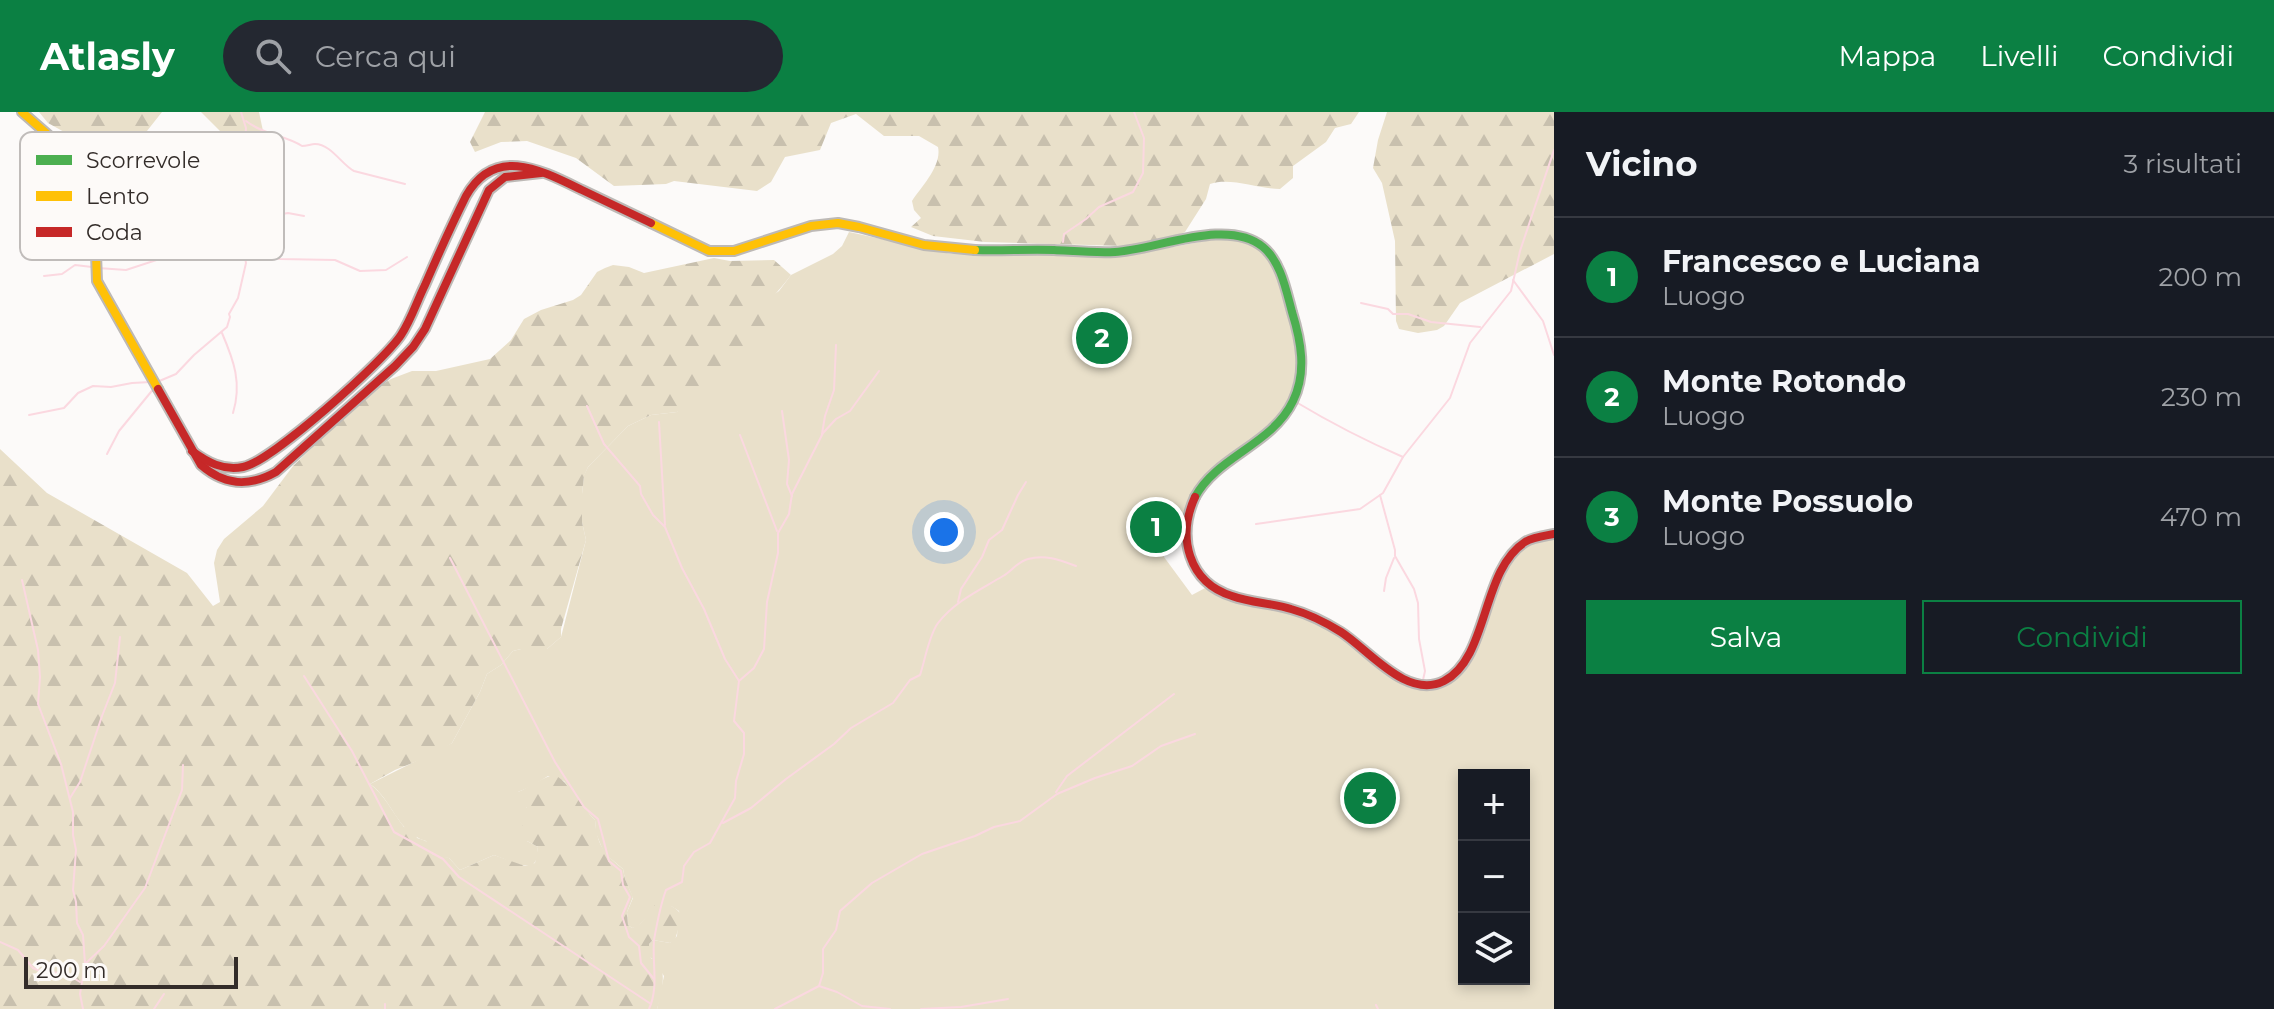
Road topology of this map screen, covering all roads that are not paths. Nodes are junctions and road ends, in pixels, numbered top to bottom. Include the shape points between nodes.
1 (22, 112) edge
2 (46, 132) edge
3 (545, 172) junction
4 (96, 260) edge
5 (192, 451) junction
6 (1554, 534) edge

1 - 2 main road
3 - 5 main road via 502,166 479,178 451,225 399,339 271,453 250,466 228,469
3 - 5 main road via 505,177 489,190 413,347 276,472 257,482 230,483 207,471
3 - 6 main road via 709,251 734,251 810,225 839,223 952,249 1124,251 1216,235 1251,238 1274,259 1282,276 1302,350 1301,374 1281,420 1206,479 1188,509 1185,541 1191,559 1199,575 1216,589 1324,621 1395,675 1416,684 1434,686 1460,671 1508,560 1522,543
4 - 5 main road via 97,281

